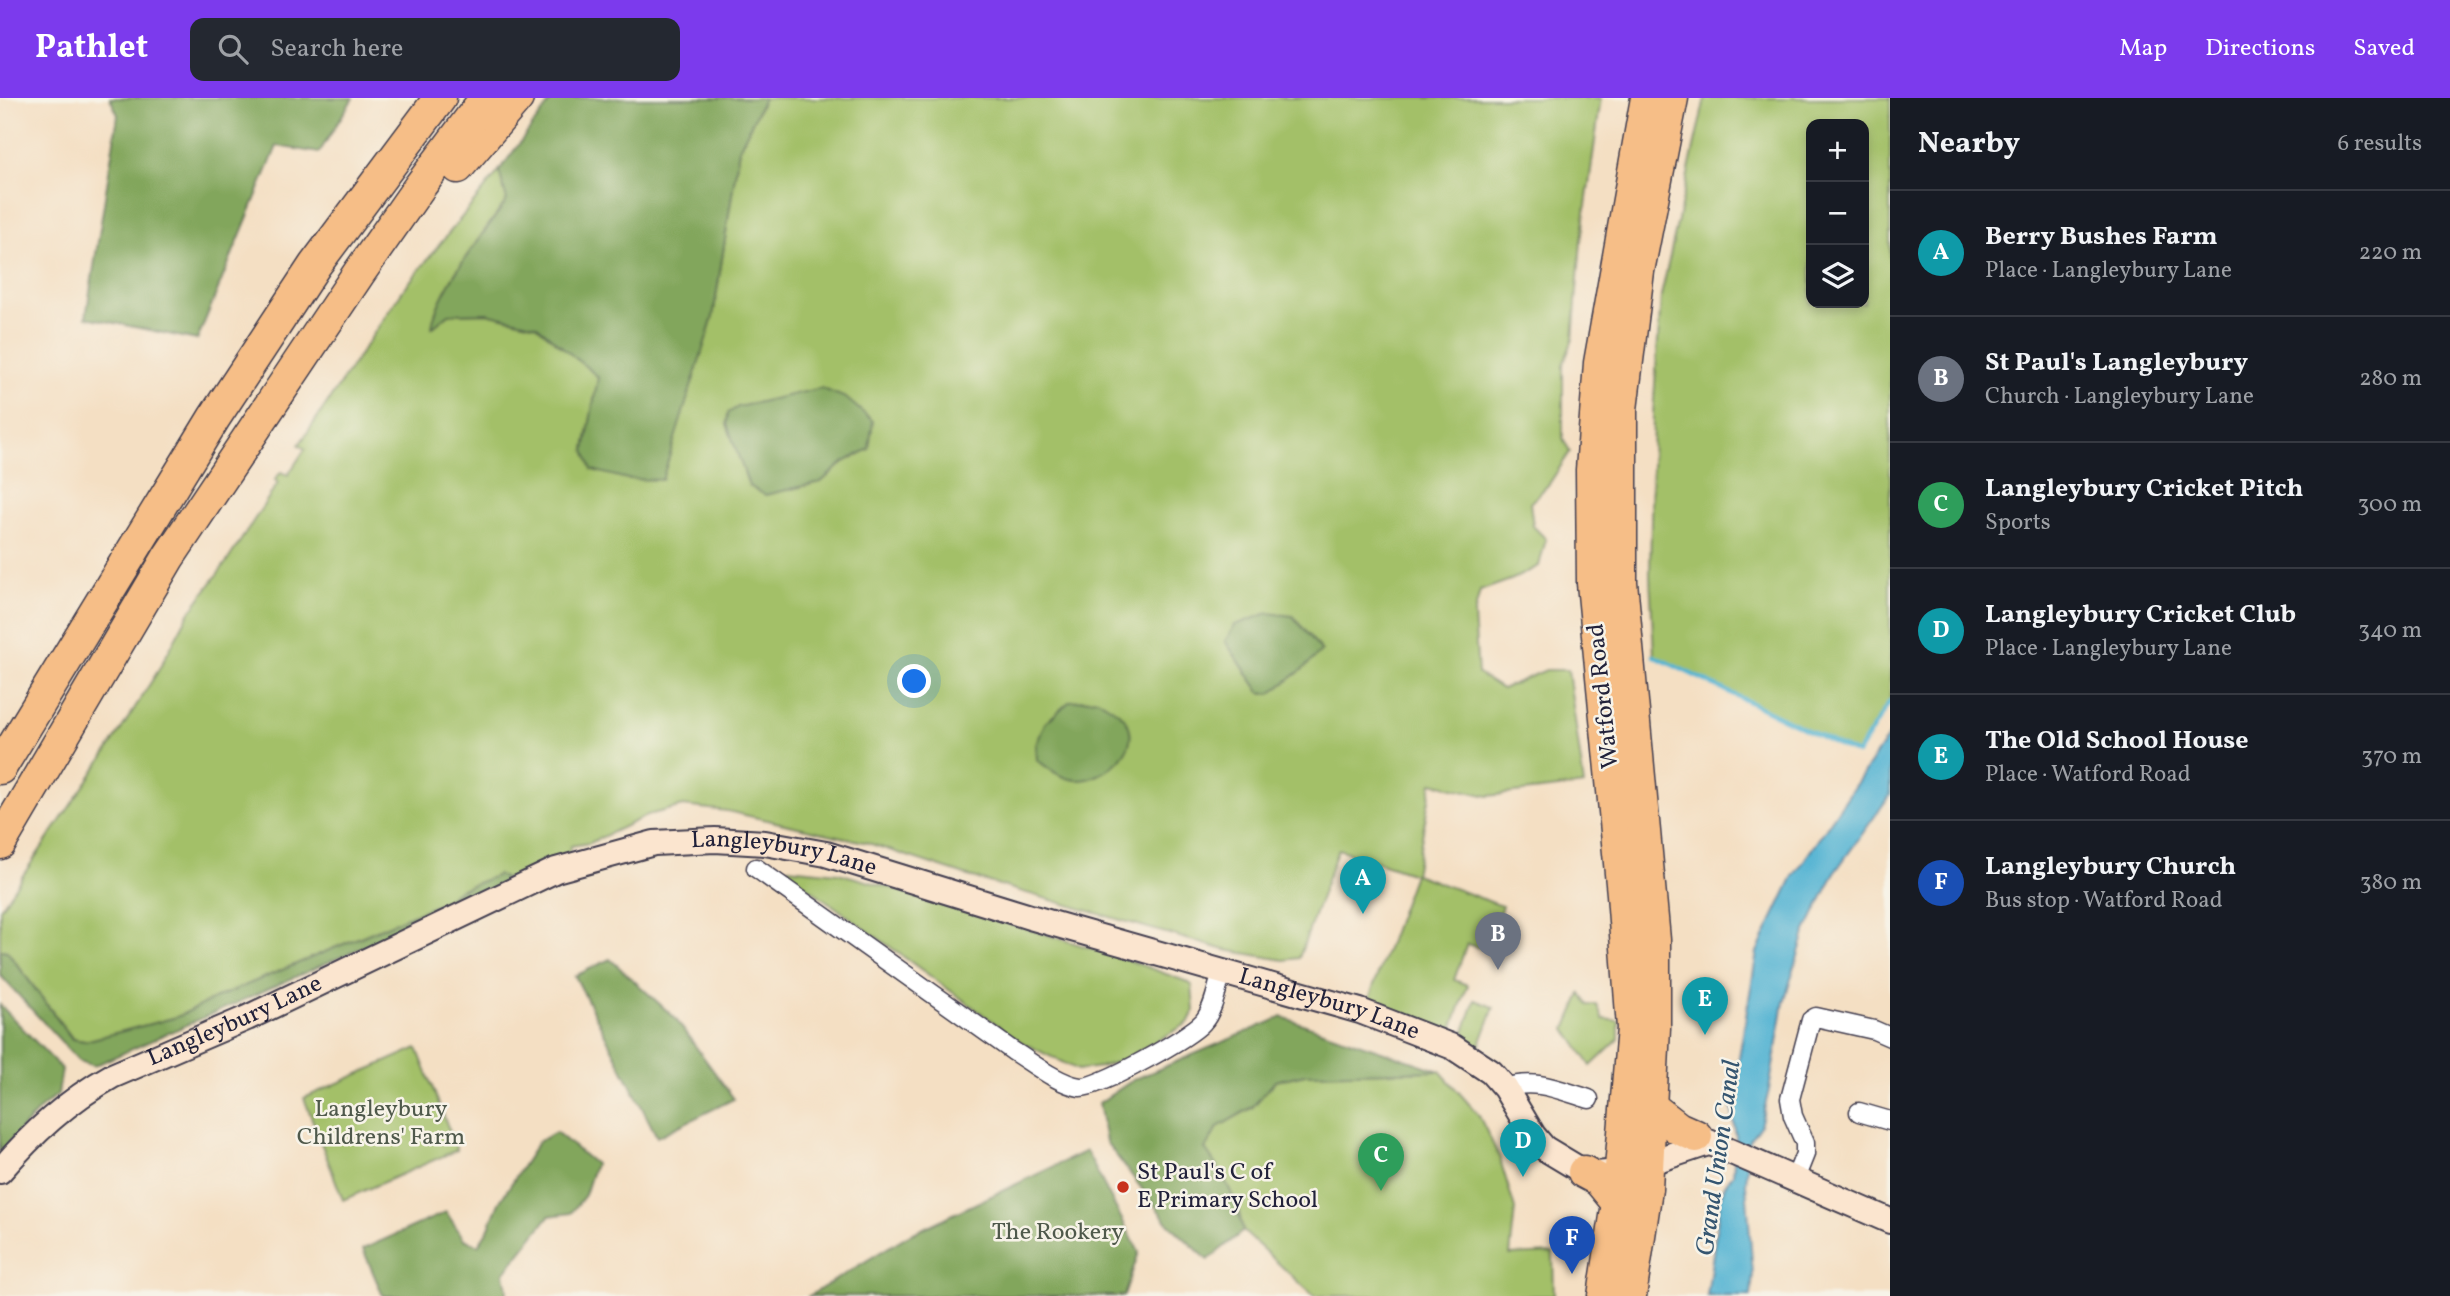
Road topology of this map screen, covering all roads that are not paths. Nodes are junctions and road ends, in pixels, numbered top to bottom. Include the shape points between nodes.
1 (440, 98) edge
2 (486, 98) edge
3 (517, 98) edge
4 (1647, 98) edge
5 (1672, 98) edge
6 (359, 273) junction
7 (0, 768) edge
8 (0, 843) edge
9 (756, 869) dead end
10 (1222, 971) junction
11 (1890, 1037) edge
12 (1505, 1088) junction
13 (1589, 1099) dead end
14 (1651, 1107) junction
15 (1858, 1112) dead end
16 (1890, 1121) edge
17 (1708, 1142) junction
18 (1579, 1169) joint
19 (1631, 1169) junction
20 (0, 1171) edge
21 (1795, 1179) junction
22 (1890, 1221) edge
23 (1604, 1296) edge
24 (1630, 1296) edge

1 - 7 highway via 315,265 214,418
2 - 6 highway
3 - 6 highway via 422,209
4 - 19 highway, Watford Road via 1600,363 1592,470 1593,583 1633,1028
5 - 14 highway, Watford Road via 1638,271 1621,409 1621,582 1654,940
6 - 8 highway via 168,558
9 - 10 street via 1013,1051 1081,1087 1129,1068 1196,1028 1211,1009
10 - 12 street, Langleybury Lane via 1360,1011 1453,1048 1491,1072
10 - 20 street, Langleybury Lane via 826,854 727,840 654,843 556,870 247,1018 112,1076 50,1118
11 - 21 street via 1856,1025 1816,1017 1811,1020 1790,1100 1805,1143
12 - 13 street via 1536,1083
12 - 18 street, Langleybury Lane via 1532,1135
14 - 17 highway via 1678,1128
14 - 19 highway, Watford Road
15 - 16 street
17 - 19 street via 1677,1136
17 - 21 street
18 - 19 highway via 1599,1180
19 - 23 highway, Watford Road
19 - 24 highway, Watford Road via 1646,1189
21 - 22 street

